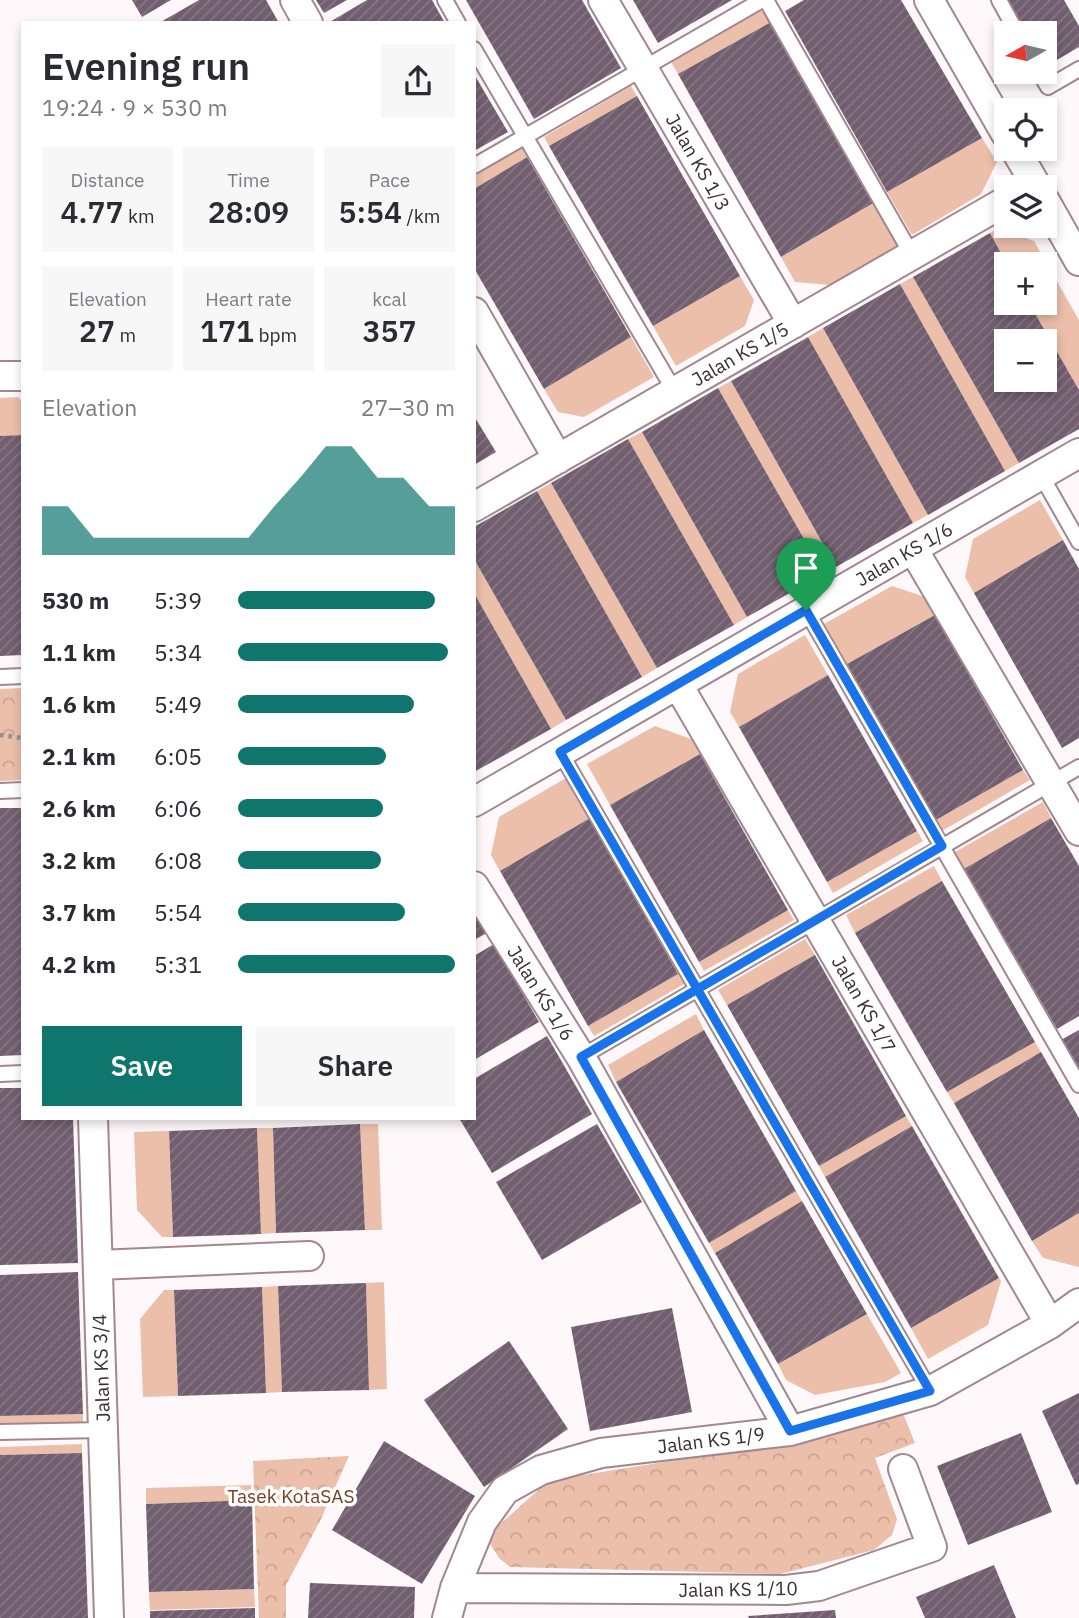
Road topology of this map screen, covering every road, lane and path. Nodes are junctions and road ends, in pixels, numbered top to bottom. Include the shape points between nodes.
1 (295, 0) edge
2 (445, 0) edge
3 (603, 0) edge
4 (764, 0) edge
5 (929, 0) edge
6 (999, 0) edge
7 (307, 21) edge
8 (457, 21) edge
9 (1010, 21) edge
10 (476, 52) edge
11 (643, 68) junction
12 (1079, 69) edge
13 (1057, 82) edge
14 (994, 113) edge
15 (526, 136) junction
16 (476, 165) edge
17 (994, 208) edge
18 (1057, 224) edge
19 (912, 255) junction
20 (1079, 261) edge
21 (476, 316) edge
22 (793, 324) junction
23 (0, 376) edge
24 (21, 376) edge
25 (675, 392) junction
26 (1079, 453) edge
27 (558, 459) junction
28 (1041, 475) junction
29 (476, 506) edge
30 (1079, 542) edge
31 (913, 549) junction
32 (806, 610) junction
33 (21, 676) edge
34 (0, 677) edge
35 (678, 685) junction
36 (0, 736) edge
37 (21, 738) edge
38 (560, 752) junction
39 (1079, 767) edge
40 (1051, 783) junction
41 (21, 790) edge
42 (0, 791) edge
43 (476, 801) edge
44 (1079, 831) edge
45 (942, 846) junction
46 (476, 889) edge
47 (815, 921) junction
48 (697, 989) junction
49 (581, 1057) junction
50 (21, 1073) edge
51 (0, 1074) edge
52 (1079, 1085) edge
53 (93, 1120) edge
54 (309, 1256) dead end
55 (98, 1265) junction
56 (1079, 1303) edge
57 (1049, 1324) junction
58 (930, 1391) junction
59 (103, 1430) junction
60 (790, 1431) junction
61 (0, 1432) edge
62 (903, 1469) dead end
63 (455, 1588) junction
64 (109, 1618) edge
65 (447, 1618) edge

1 - 7 street
2 - 8 lane
3 - 11 street, Jalan KS 1/3
4 - 11 lane
4 - 19 lane
5 - 14 street
6 - 9 lane
10 - 15 lane
11 - 15 lane
11 - 22 street, Jalan KS 1/3
12 - 13 lane
15 - 16 lane
15 - 25 lane
17 - 19 street, Jalan KS 1/5
18 - 20 street
19 - 22 street, Jalan KS 1/5
21 - 27 street
22 - 25 street, Jalan KS 1/5
23 - 24 street
25 - 27 street, Jalan KS 1/5
26 - 28 street, Jalan KS 1/6
27 - 29 street, Jalan KS 1/5
28 - 30 lane
28 - 31 street, Jalan KS 1/6
31 - 32 street, Jalan KS 1/6
31 - 40 street
32 - 35 street, Jalan KS 1/6
32 - 45 lane
33 - 34 lane
35 - 38 street, Jalan KS 1/6
35 - 47 street, Jalan KS 1/7
36 - 37 path
38 - 43 street, Jalan KS 1/6
38 - 48 lane
39 - 40 lane
40 - 44 street
40 - 45 lane
41 - 42 lane
45 - 47 lane
45 - 52 lane
46 - 49 street, Jalan KS 1/6
47 - 48 lane
47 - 57 street, Jalan KS 1/7
48 - 49 lane
48 - 58 lane
49 - 60 street, Jalan KS 1/6
50 - 51 lane
53 - 55 street, Jalan KS 3/4
54 - 55 street
55 - 59 street, Jalan KS 3/4
56 - 57 street, Jalan KS 1/9
57 - 58 street, Jalan KS 1/9
58 - 60 street, Jalan KS 1/9
59 - 61 lane
59 - 64 street, Jalan KS 3/4
60 - 63 street, Jalan KS 1/9 via 601,1453 541,1470 505,1490 482,1522
62 - 63 street, Jalan KS 1/10 via 932,1547 819,1586 786,1590
63 - 65 street, Jalan KS 1/9

